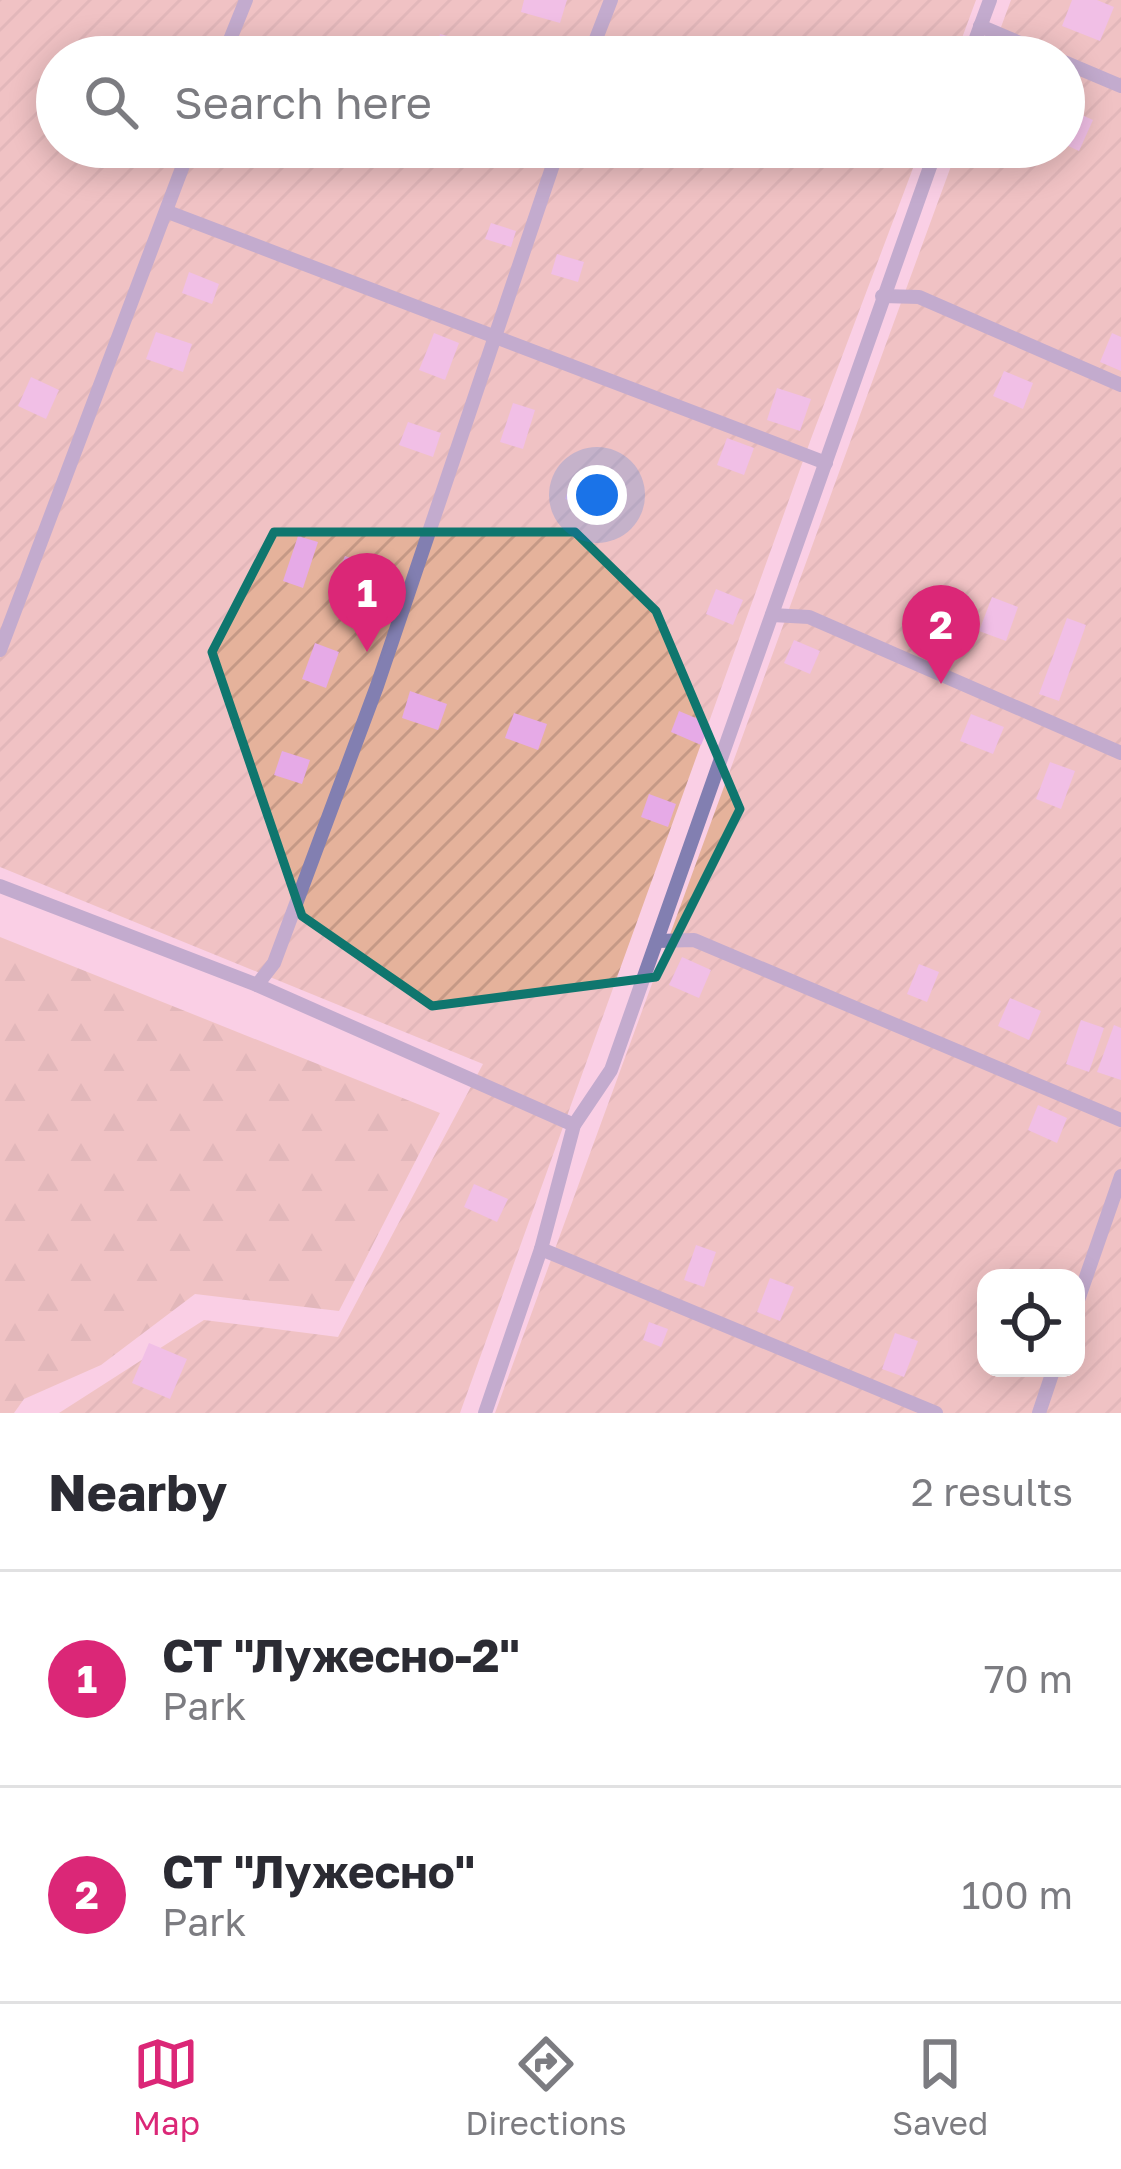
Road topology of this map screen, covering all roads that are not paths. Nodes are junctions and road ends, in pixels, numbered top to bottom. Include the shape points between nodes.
1 (246, 0) edge
2 (611, 0) edge
3 (990, 0) edge
4 (980, 26) junction
5 (231, 36) edge
6 (597, 36) edge
7 (976, 36) edge
8 (1004, 36) edge
9 (1085, 71) edge
10 (1121, 86) edge
11 (183, 168) edge
12 (552, 168) edge
13 (929, 168) edge
14 (168, 212) junction
15 (882, 296) junction
16 (494, 335) junction
17 (1121, 386) edge
18 (826, 463) junction
19 (772, 615) junction
20 (0, 650) edge
21 (1121, 753) edge
22 (0, 886) edge
23 (656, 941) junction
24 (257, 985) junction
25 (1121, 1120) edge
26 (574, 1125) junction
27 (1121, 1176) edge
28 (541, 1249) junction
29 (1085, 1280) edge
30 (1051, 1377) edge
31 (485, 1413) edge
32 (936, 1413) edge
33 (1039, 1413) edge

1 - 5 lane
2 - 6 lane
3 - 4 lane
4 - 7 lane
4 - 8 lane
9 - 10 lane
11 - 14 lane
12 - 16 lane
13 - 15 lane
14 - 16 lane
14 - 20 lane
15 - 17 lane via 919,297
15 - 18 lane
16 - 18 lane
16 - 24 lane via 376,686 274,963
18 - 19 lane
19 - 21 lane via 809,616
19 - 23 lane
22 - 24 lane
23 - 25 lane via 694,940
23 - 26 lane via 611,1070
24 - 26 lane
26 - 28 lane
27 - 29 lane
28 - 31 lane
28 - 32 lane
30 - 33 lane

